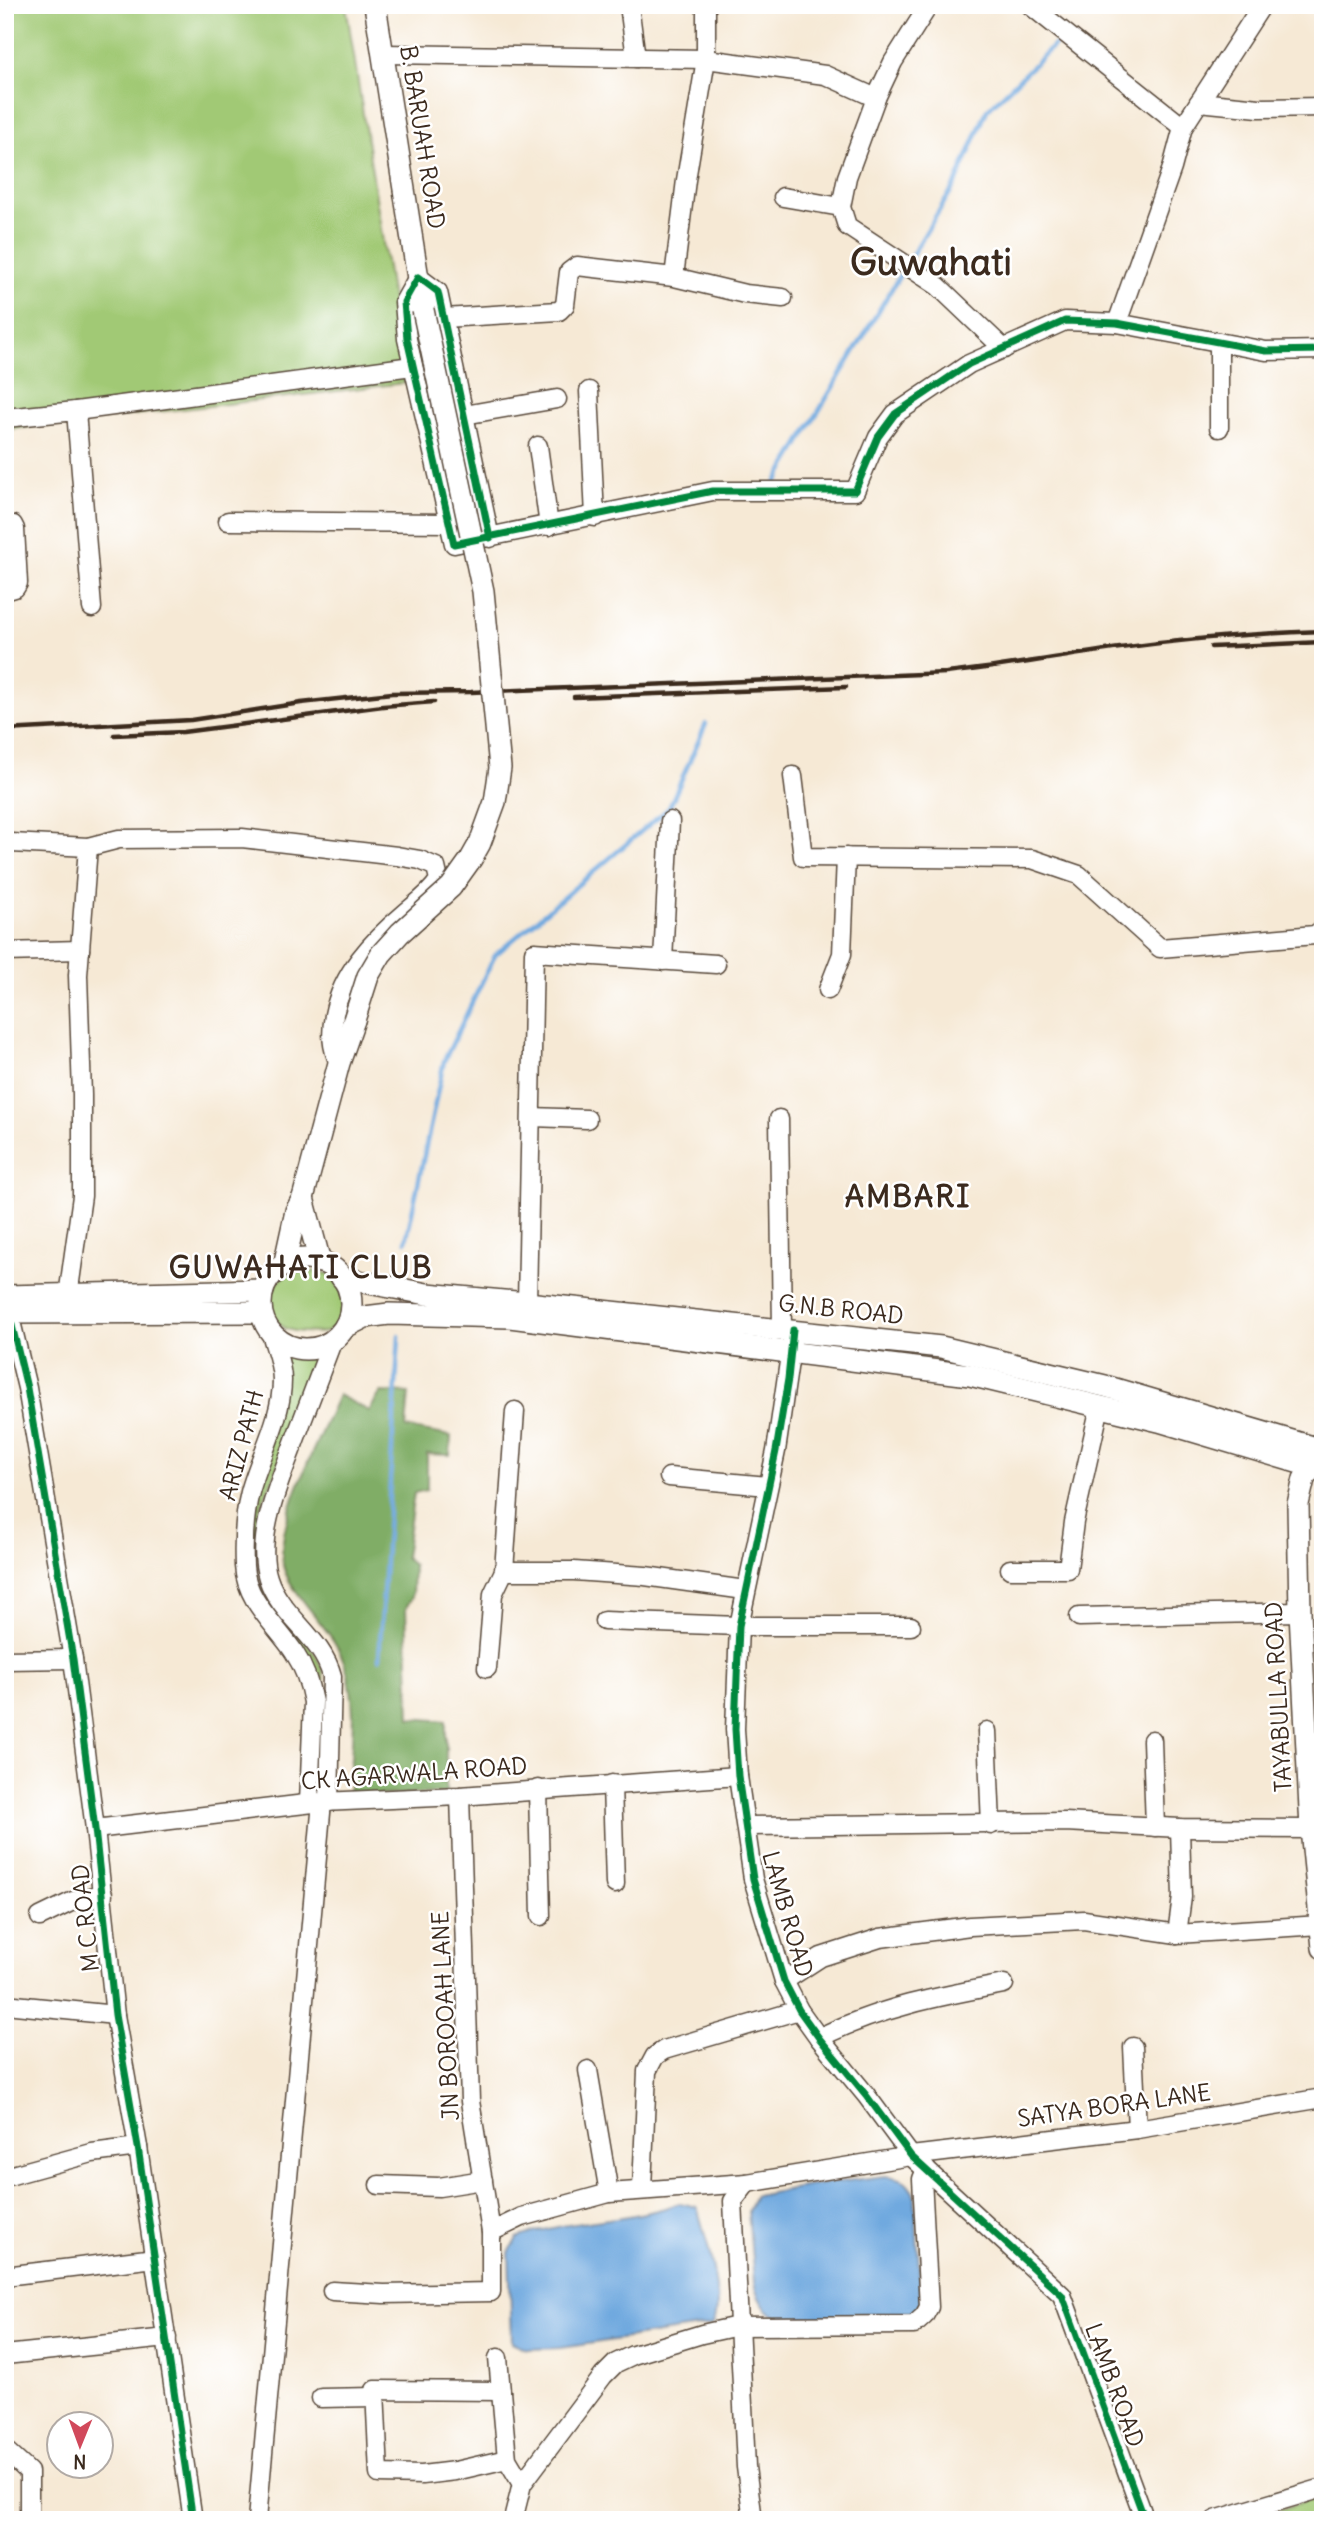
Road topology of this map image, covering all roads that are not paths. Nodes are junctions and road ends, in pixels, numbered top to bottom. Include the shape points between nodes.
1 (375, 5) edge
2 (629, 5) edge
3 (706, 5) edge
4 (929, 5) edge
5 (1030, 5) edge
6 (1262, 5) edge
7 (384, 54) junction
8 (636, 58) junction
9 (706, 59) junction
10 (876, 98) junction
11 (1199, 102) junction
12 (1323, 107) edge
13 (1183, 127) junction
14 (783, 197) dead end
15 (841, 206) junction
16 (418, 277) junction
17 (674, 277) junction
18 (783, 298) dead end
19 (444, 318) junction
20 (1116, 323) junction
21 (1219, 342) junction
22 (1004, 349) junction
23 (1323, 350) edge
24 (412, 366) junction
25 (589, 391) dead end
26 (557, 399) dead end
27 (76, 411) junction
28 (464, 415) junction
29 (5, 418) edge
30 (1219, 428) dead end
31 (538, 446) dead end
32 (595, 517) junction
33 (228, 521) dead end
34 (448, 523) junction
35 (5, 524) edge
36 (549, 526) junction
37 (490, 538) junction
38 (5, 592) edge
39 (92, 608) dead end
40 (793, 776) dead end
41 (670, 821) dead end
42 (10, 843) dead end
43 (88, 847) junction
44 (846, 857) junction
45 (1323, 929) edge
46 (80, 950) junction
47 (5, 952) edge
48 (663, 961) junction
49 (716, 964) dead end
50 (828, 990) dead end
51 (339, 1063) junction
52 (532, 1117) junction
53 (587, 1119) dead end
54 (779, 1119) dead end
55 (303, 1198) junction
56 (320, 1262) junction
57 (284, 1266) junction
58 (342, 1278) junction
59 (264, 1290) junction
60 (68, 1296) junction
61 (527, 1303) junction
62 (6, 1308) edge
63 (261, 1312) junction
64 (788, 1330) junction
65 (271, 1333) junction
66 (338, 1334) junction
67 (791, 1354) junction
68 (1100, 1406) junction
69 (515, 1411) dead end
70 (1317, 1458) edge
71 (669, 1477) dead end
72 (768, 1486) junction
73 (1010, 1569) dead end
74 (505, 1571) junction
75 (745, 1590) junction
76 (1300, 1612) junction
77 (1079, 1618) dead end
78 (604, 1621) dead end
79 (739, 1626) junction
80 (911, 1626) dead end
81 (73, 1659) junction
82 (5, 1660) edge
83 (487, 1668) dead end
84 (987, 1731) dead end
85 (1152, 1740) dead end
86 (738, 1776) junction
87 (612, 1784) junction
88 (538, 1789) junction
89 (460, 1796) junction
90 (320, 1802) junction
91 (991, 1825) junction
92 (746, 1826) junction
93 (1155, 1827) junction
94 (1180, 1828) junction
95 (95, 1829) junction
96 (1311, 1829) junction
97 (615, 1884) dead end
98 (103, 1894) junction
99 (541, 1916) dead end
100 (40, 1917) dead end
101 (1320, 1925) junction
102 (1177, 1934) junction
103 (1323, 1948) edge
104 (783, 1981) junction
105 (1004, 1984) dead end
106 (5, 2004) edge
107 (799, 2010) junction
108 (115, 2015) junction
109 (819, 2038) junction
110 (1133, 2047) dead end
111 (588, 2070) dead end
112 (1323, 2098) edge
113 (1137, 2129) junction
114 (138, 2147) junction
115 (911, 2155) junction
116 (926, 2169) junction
117 (5, 2177) edge
118 (482, 2180) junction
119 (747, 2183) junction
120 (379, 2185) dead end
121 (714, 2186) junction
122 (642, 2189) junction
123 (608, 2193) junction
124 (733, 2201) junction
125 (491, 2232) junction
126 (155, 2258) junction
127 (5, 2276) edge
128 (332, 2291) dead end
129 (738, 2326) junction
130 (167, 2338) junction
131 (5, 2355) edge
132 (498, 2358) dead end
133 (501, 2391) junction
134 (375, 2397) junction
135 (321, 2398) dead end
136 (5, 2450) edge
137 (507, 2459) junction
138 (522, 2484) junction
139 (1323, 2488) edge
140 (29, 2516) dead end
141 (193, 2520) edge
142 (257, 2520) edge
143 (513, 2520) edge
144 (753, 2520) edge
145 (1145, 2520) edge
146 (1215, 2520) edge

1 - 7 main road, B. BARUAH ROAD
2 - 8 street
3 - 9 street
4 - 10 street
5 - 13 street
6 - 11 street
7 - 8 street
7 - 16 main road, B. BARUAH ROAD
8 - 9 street
9 - 10 street via 825,75
9 - 17 street
10 - 15 street
11 - 12 street via 1259,108
11 - 13 street
13 - 20 street
14 - 15 street
15 - 22 street via 847,226 939,286
16 - 19 street via 438,292
16 - 24 street via 404,302
16 - 51 main road, B. BARUAH ROAD, bridge via 483,591 498,739 498,786 487,826 471,859 451,887 381,954 368,976
17 - 18 street
17 - 19 street via 577,266 569,272 565,305 559,311
19 - 28 street
20 - 21 street
20 - 22 street via 1065,321
21 - 23 street via 1266,351
21 - 30 street
22 - 32 street via 969,364 895,414 878,437 855,491 713,491
24 - 27 street
24 - 34 street
25 - 32 street
26 - 28 street
27 - 29 street
27 - 39 street
28 - 37 street
31 - 36 street
32 - 36 street
33 - 34 street
34 - 37 street via 454,544
35 - 38 street via 15,529 18,583
36 - 37 street
40 - 44 street via 803,857
41 - 48 street
42 - 43 street
43 - 46 street
43 - 51 street via 119,839 242,838 397,856 436,867 439,880 432,891 394,922 346,978 332,1025
44 - 45 street via 1032,859 1079,875 1160,948 1315,934
44 - 50 street via 842,954
46 - 47 street
46 - 60 street via 82,1196
48 - 49 street
48 - 52 street via 534,952
51 - 55 main road
52 - 53 street
52 - 61 street
54 - 64 street, LAMB ROAD
55 - 56 main road
55 - 57 main road
56 - 57 main road via 306,1260
56 - 58 main road
57 - 59 main road
58 - 61 main road, G.N.B ROAD via 402,1290
58 - 66 main road via 351,1302 350,1315
59 - 60 main road
59 - 63 main road
60 - 62 main road
61 - 64 main road, G.N.B ROAD
62 - 63 main road
62 - 81 street, M C ROAD via 27,1388
63 - 65 main road
64 - 67 street, LAMB ROAD
64 - 70 main road, G.N.B ROAD via 942,1346 1105,1386
65 - 66 main road via 304,1349 316,1348
65 - 90 street, ARIZ PATH via 282,1392 250,1491 244,1568 254,1600 294,1653 311,1691
66 - 67 main road via 365,1317 389,1314 509,1317
66 - 90 street, ARIZ PATH via 275,1494 266,1547 268,1577 274,1590 328,1661 332,1676
67 - 68 main road via 970,1375
67 - 72 street, LAMB ROAD
68 - 70 main road
68 - 73 street via 1073,1522 1068,1569
69 - 74 street
70 - 76 main road, TAYABULLA ROAD via 1304,1479 1298,1503
71 - 72 street
72 - 75 street, LAMB ROAD
74 - 75 street via 645,1576
74 - 83 street via 493,1594
75 - 79 street, LAMB ROAD
76 - 77 street
76 - 96 main road, TAYABULLA ROAD
78 - 79 street
79 - 80 street
79 - 86 street, LAMB ROAD
81 - 82 street
81 - 95 street, M C ROAD
84 - 91 street
85 - 93 street
86 - 87 street, CK AGARWALA ROAD
86 - 92 street, LAMB ROAD
87 - 88 street, CK AGARWALA ROAD
87 - 97 street
88 - 89 street, CK AGARWALA ROAD
88 - 99 street
89 - 90 street, CK AGARWALA ROAD
89 - 118 street, JN BOROOAH LANE via 470,2101
90 - 95 street, CK AGARWALA ROAD
90 - 142 street
91 - 92 street
91 - 93 street via 1065,1822
92 - 104 street, LAMB ROAD via 753,1879
93 - 94 street
94 - 96 street
94 - 102 street via 1182,1897
95 - 98 street, M C ROAD
96 - 101 main road, TAYABULLA ROAD
98 - 100 street
98 - 108 street, M C ROAD
101 - 102 street
101 - 103 main road, TAYABULLA ROAD
102 - 104 street via 1084,1920 970,1926 880,1938 821,1957
104 - 107 street, LAMB ROAD
105 - 109 street via 925,1999 848,2023
106 - 108 street
107 - 109 street, LAMB ROAD
107 - 122 street via 655,2056 647,2071
108 - 114 street, M C ROAD
109 - 115 street, LAMB ROAD
110 - 113 street
111 - 123 street
112 - 113 street, SATYA BORA LANE
113 - 115 street, SATYA BORA LANE
114 - 117 street via 92,2153
114 - 126 street, M C ROAD
115 - 116 street, LAMB ROAD
115 - 119 street, SATYA BORA LANE
116 - 129 street via 922,2179 929,2306 914,2325
116 - 145 street, LAMB ROAD via 1062,2295
118 - 120 street via 439,2187
118 - 125 street, JN BOROOAH LANE
119 - 121 street, SATYA BORA LANE
119 - 124 street
121 - 122 street, SATYA BORA LANE
121 - 124 street
122 - 123 street, SATYA BORA LANE
123 - 125 street, SATYA BORA LANE via 522,2217
124 - 129 street
125 - 128 street, JN BOROOAH LANE via 491,2292
126 - 127 street
126 - 130 street, M C ROAD
129 - 138 street via 633,2355 616,2364
129 - 144 street
130 - 131 street
130 - 141 street, M C ROAD
132 - 133 street
133 - 134 street via 374,2390
133 - 137 street
134 - 135 street
134 - 137 street via 379,2474 422,2475
136 - 140 street via 29,2472
137 - 138 street
138 - 143 street
139 - 146 street

